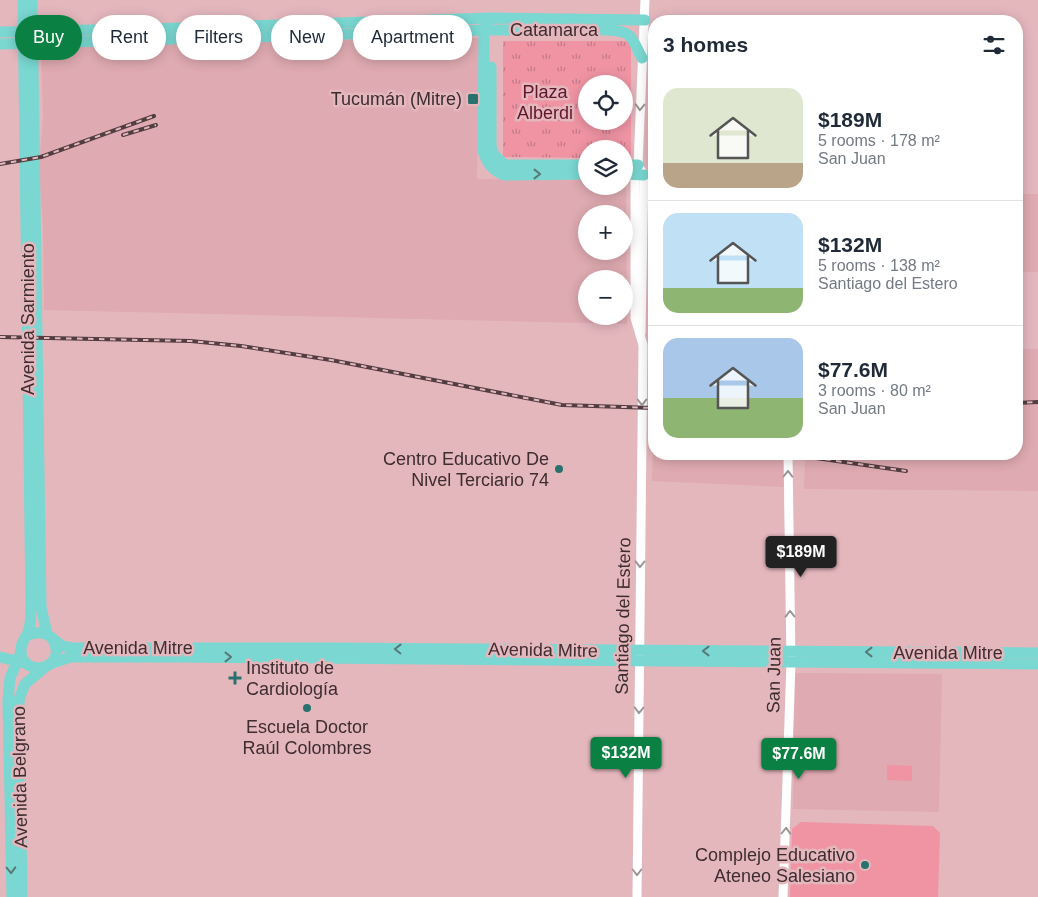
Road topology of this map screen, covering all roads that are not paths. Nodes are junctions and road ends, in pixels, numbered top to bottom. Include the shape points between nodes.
1 (23, 0) edge
2 (32, 0) edge
3 (645, 0) edge
4 (25, 15) edge
5 (30, 15) edge
6 (644, 20) junction
7 (488, 26) junction
8 (0, 32) edge
9 (82, 33) edge
10 (15, 34) edge
11 (15, 40) edge
12 (82, 40) edge
13 (2, 44) edge
14 (642, 58) junction
15 (29, 60) edge
16 (32, 60) edge
17 (29, 66) junction
18 (495, 164) junction
19 (578, 165) edge
20 (635, 172) edge
21 (578, 174) edge
22 (31, 243) junction
23 (788, 460) edge
24 (26, 636) junction
25 (49, 636) junction
26 (1038, 653) edge
27 (639, 656) junction
28 (791, 657) junction
29 (0, 658) edge
30 (22, 659) junction
31 (1038, 664) edge
32 (48, 665) junction
33 (10, 678) junction
34 (12, 897) edge
35 (22, 897) edge
36 (637, 897) edge
37 (783, 897) edge

1 - 4 main road, Avenida Sarmiento
2 - 5 main road, Avenida Sarmiento
3 - 6 street, Santiago del Estero
6 - 7 main road, Catamarca
6 - 14 street, Santiago del Estero
7 - 9 main road, Catamarca via 184,28
7 - 12 main road, Catamarca
7 - 14 main road, Catamarca via 624,31
7 - 18 main road via 491,147
8 - 10 main road, Catamarca
11 - 13 main road, Catamarca
13 - 17 main road via 20,51
14 -> 20 street, Santiago del Estero
15 - 17 main road, Avenida Sarmiento
16 - 17 main road
17 - 22 main road, Avenida Sarmiento
18 - 19 main road
18 -> 21 main road via 504,174
20 -> 27 street, Santiago del Estero via 635,318 643,345
22 - 24 main road, Avenida Sarmiento via 31,619
22 - 25 main road, Avenida Sarmiento via 40,607
28 -> 23 street, San Juan
24 - 25 main road via 36,632
24 - 30 main road
27 -> 25 main road, Avenida Mitre via 332,648 72,648 62,646
25 - 32 main road via 57,653
26 -> 28 main road, Avenida Mitre
27 - 28 main road, Avenida Mitre
32 -> 27 main road, Avenida Mitre via 71,657
27 -> 36 street, Santiago del Estero
28 - 31 main road, Avenida Mitre
37 -> 28 street, San Juan
29 - 30 main road
29 - 33 main road via 7,666
30 - 32 main road via 33,667
30 - 33 main road, Avenida Belgrano
32 - 35 main road, Avenida Belgrano via 25,684 18,698
33 -> 34 main road, Avenida Belgrano

